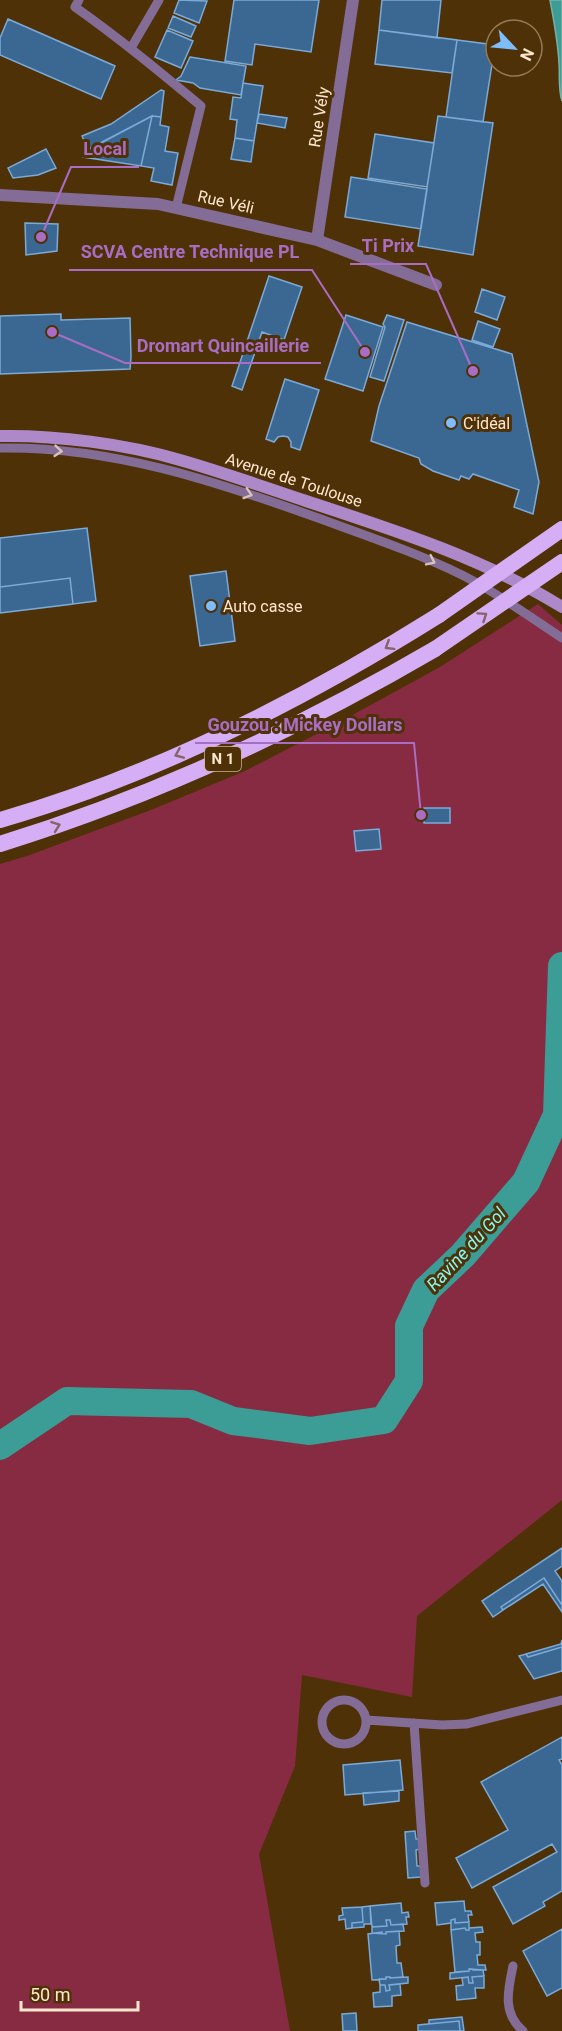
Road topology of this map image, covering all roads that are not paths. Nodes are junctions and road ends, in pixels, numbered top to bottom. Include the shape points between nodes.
1 (79, 0) edge
2 (159, 0) edge
3 (353, 0) edge
4 (132, 48) junction
5 (0, 195) edge
6 (176, 208) junction
7 (318, 240) junction
8 (436, 285) dead end
9 (0, 436) edge
10 (0, 448) edge
11 (562, 529) edge
12 (562, 562) edge
13 (562, 607) edge
14 (562, 638) edge
15 (0, 820) edge
16 (0, 844) edge
17 (562, 1700) edge
18 (366, 1720) junction
19 (414, 1723) junction
20 (425, 1883) dead end
21 (513, 1966) dead end
22 (523, 2031) edge

1 - 4 lane via 75,7
2 - 4 lane
3 - 7 street, Rue Vély
4 - 6 lane via 201,106
5 - 6 street, Rue Véli
6 - 7 street, Rue Véli
7 - 8 street, Rue Véli
9 - 13 main road, Avenue de Toulouse via 93,442 179,459 407,534 532,589
10 -> 14 lane via 94,454 176,471 272,502 418,555 464,577
11 -> 15 highway, N 1, bridge via 439,615 284,705 185,752
16 -> 12 highway, N 1, bridge via 202,769 320,713 435,649
17 - 19 lane via 467,1724
18 - 18 lane via 364,1711 348,1700 329,1706 322,1724 325,1733 341,1744 359,1738
18 - 19 lane
19 - 20 lane
21 - 22 lane via 508,2009

